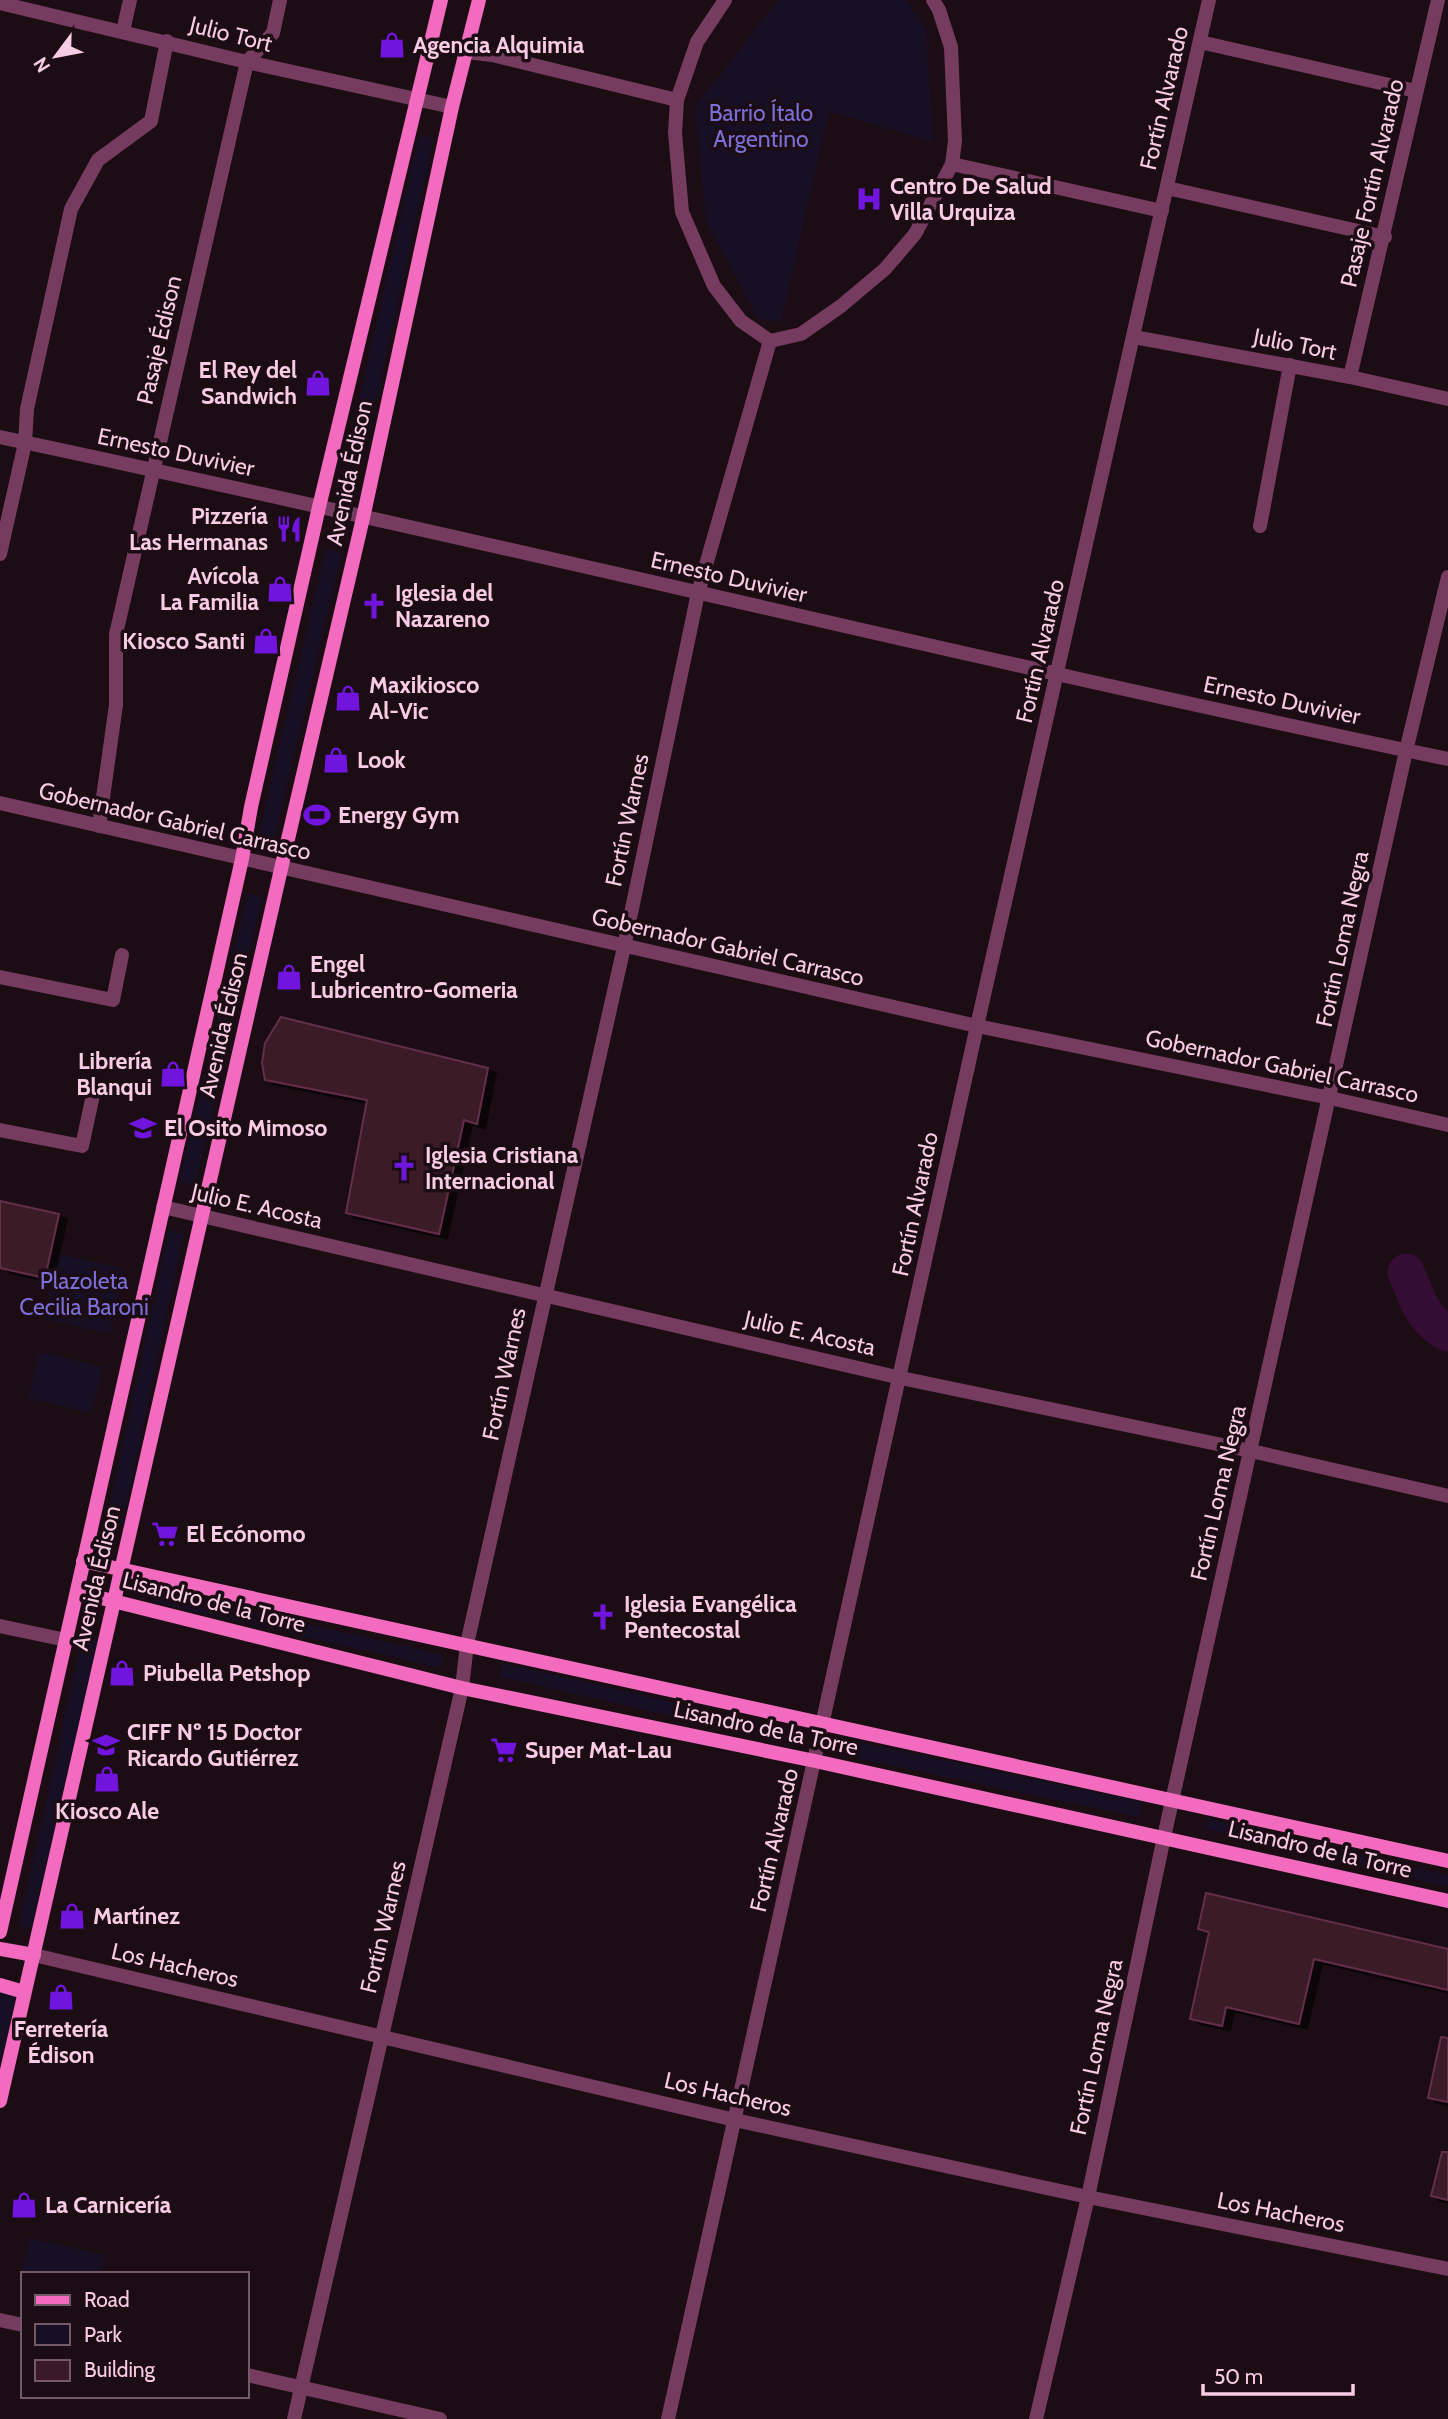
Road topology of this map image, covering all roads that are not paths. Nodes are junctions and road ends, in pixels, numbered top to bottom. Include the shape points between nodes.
1 (130, 0) edge
2 (281, 0) edge
3 (441, 0) edge
4 (479, 0) edge
5 (725, 0) edge
6 (933, 0) edge
7 (1209, 0) edge
8 (1438, 0) edge
9 (0, 3) edge
10 (123, 31) junction
11 (167, 41) junction
12 (1200, 42) junction
13 (467, 52) junction
14 (247, 62) junction
15 (1416, 91) junction
16 (419, 99) junction
17 (677, 100) junction
18 (452, 107) junction
19 (952, 164) junction
20 (1167, 188) junction
21 (1162, 211) junction
22 (1385, 237) junction
23 (1134, 337) junction
24 (770, 341) junction
25 (1290, 365) junction
26 (1350, 377) junction
27 (1448, 399) edge
28 (0, 437) edge
29 (25, 443) junction
30 (153, 469) junction
31 (320, 507) junction
32 (363, 518) junction
33 (1260, 526) dead end
34 (0, 554) edge
35 (1448, 577) edge
36 (698, 593) junction
37 (1058, 675) junction
38 (1406, 751) junction
39 (1448, 759) edge
40 (0, 803) edge
41 (99, 826) junction
42 (242, 859) junction
43 (281, 869) junction
44 (624, 947) junction
45 (122, 956) dead end
46 (0, 977) edge
47 (977, 1026) junction
48 (95, 1086) dead end
49 (1330, 1098) junction
50 (1448, 1125) edge
51 (0, 1130) edge
52 (163, 1207) junction
53 (203, 1218) junction
54 (545, 1295) junction
55 (901, 1378) junction
56 (1251, 1451) junction
57 (1448, 1496) edge
58 (83, 1561) junction
59 (122, 1569) junction
60 (77, 1591) junction
61 (115, 1602) junction
62 (0, 1626) edge
63 (66, 1640) junction
64 (467, 1644) junction
65 (462, 1688) junction
66 (824, 1724) junction
67 (815, 1760) junction
68 (1172, 1800) junction
69 (1164, 1837) junction
70 (1448, 1861) edge
71 (1448, 1901) edge
72 (0, 1931) edge
73 (0, 1949) edge
74 (34, 1955) junction
75 (0, 1985) edge
76 (24, 1992) junction
77 (381, 2035) junction
78 (0, 2101) edge
79 (735, 2120) junction
80 (1088, 2197) junction
81 (1448, 2269) edge
82 (0, 2320) edge
83 (21, 2325) edge
84 (248, 2375) edge
85 (301, 2387) junction
86 (294, 2419) edge
87 (440, 2419) edge
88 (668, 2419) edge
89 (1036, 2419) edge

1 - 10 street
2 - 14 street, Pasaje Édison via 273,33
3 - 16 main road, Avenida Édison
4 - 13 main road, Avenida Édison
5 - 17 street via 696,42
6 - 19 street via 951,47
7 - 12 street, Fortín Alvarado
8 - 15 street, Pasaje Fortín Alvarado
9 - 10 street, Julio Tort
10 - 11 street, Julio Tort
11 - 14 street, Julio Tort
11 - 29 street via 151,121 99,160 71,209 27,409
12 - 15 street
12 - 20 street, Fortín Alvarado
13 - 17 street
13 - 18 main road, Avenida Édison
14 - 16 street, Julio Tort
14 - 30 street, Pasaje Édison
15 - 22 street, Pasaje Fortín Alvarado
16 - 18 street, Julio Tort
16 - 31 main road, Avenida Édison
17 - 24 street via 682,212 714,286 741,321
18 - 32 main road, Avenida Édison
19 - 21 street
19 - 24 street via 915,234 885,269 801,334
20 - 21 street, Fortín Alvarado
20 - 22 street
21 - 23 street, Fortín Alvarado
22 - 26 street, Pasaje Fortín Alvarado
23 - 25 street, Julio Tort
23 - 37 street, Fortín Alvarado
24 - 36 street, Fortín Warnes
25 - 26 street, Julio Tort
25 - 33 street
26 - 27 street, Julio Tort
28 - 29 street, Ernesto Duvivier
29 - 30 street, Ernesto Duvivier
29 - 34 street
30 - 31 street, Ernesto Duvivier
30 - 41 street, Pasaje Édison via 116,634 116,705
31 - 32 street, Ernesto Duvivier
31 - 42 main road, Avenida Édison
32 - 36 street, Ernesto Duvivier
32 - 43 main road, Avenida Édison
35 - 38 street, Fortín Loma Negra
36 - 37 street, Ernesto Duvivier
36 - 44 street, Fortín Warnes
37 - 38 street, Ernesto Duvivier
37 - 47 street, Fortín Alvarado
38 - 39 street, Ernesto Duvivier
38 - 49 street, Fortín Loma Negra
40 - 41 street, Gobernador Gabriel Carrasco
41 - 42 street, Gobernador Gabriel Carrasco
42 - 43 street, Gobernador Gabriel Carrasco
42 - 52 main road, Avenida Édison
43 - 44 street, Gobernador Gabriel Carrasco
43 - 53 main road, Avenida Édison
44 - 47 street, Gobernador Gabriel Carrasco
44 - 54 street, Fortín Warnes
45 - 46 street via 113,1000
47 - 49 street, Gobernador Gabriel Carrasco
47 - 55 street, Fortín Alvarado
48 - 51 street via 82,1146
49 - 50 street, Gobernador Gabriel Carrasco
49 - 56 street, Fortín Loma Negra
52 - 53 street, Julio E. Acosta
52 - 58 main road, Avenida Édison
53 - 54 street, Julio E. Acosta
53 - 59 main road, Avenida Édison
54 - 55 street, Julio E. Acosta
54 - 64 street, Fortín Warnes
55 - 56 street, Julio E. Acosta
55 - 66 street, Fortín Alvarado
56 - 57 street, Julio E. Acosta
56 - 68 street, Fortín Loma Negra
58 - 59 main road, Lisandro de la Torre
58 - 60 main road, Avenida Édison
59 - 61 main road, Avenida Édison
59 - 64 main road, Lisandro de la Torre
60 - 61 main road, Lisandro de la Torre
60 - 63 main road, Avenida Édison
61 - 65 main road, Lisandro de la Torre
61 - 74 main road, Avenida Édison
62 - 63 street
63 - 72 main road, Avenida Édison
64 - 65 street, Fortín Warnes
64 - 66 main road, Lisandro de la Torre
65 - 67 main road, Lisandro de la Torre
65 - 77 street, Fortín Warnes
66 - 67 street, Fortín Alvarado
66 - 68 main road, Lisandro de la Torre
67 - 69 main road, Lisandro de la Torre
67 - 79 street, Fortín Alvarado
68 - 69 street, Fortín Loma Negra
68 - 70 main road, Lisandro de la Torre
69 - 71 main road, Lisandro de la Torre
69 - 80 street, Fortín Loma Negra
73 - 74 main road, Los Hacheros
74 - 76 main road, Avenida Édison
74 - 77 street, Los Hacheros
75 - 76 main road
76 - 78 main road, Avenida Édison
77 - 79 street, Los Hacheros
77 - 85 street, Fortín Warnes
79 - 80 street, Los Hacheros
79 - 88 street, Fortín Alvarado
80 - 81 street, Los Hacheros
80 - 89 street, Fortín Loma Negra
82 - 83 street
84 - 85 street
85 - 86 street, Fortín Warnes
85 - 87 street

